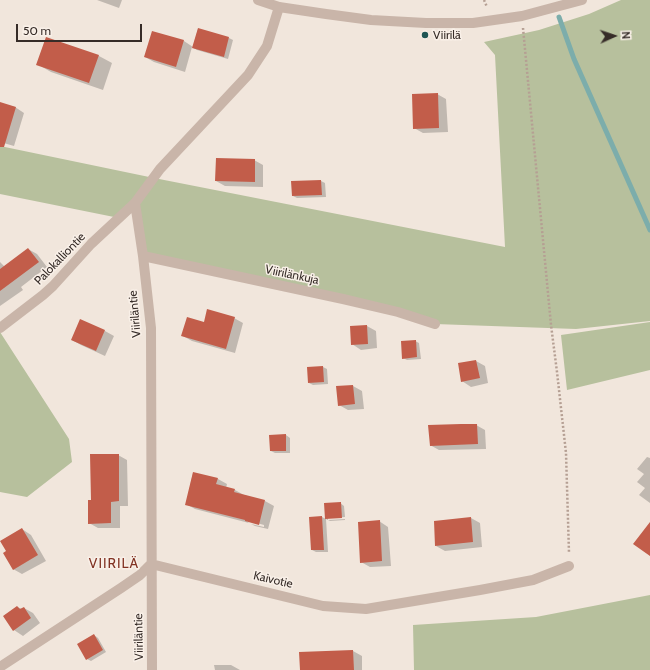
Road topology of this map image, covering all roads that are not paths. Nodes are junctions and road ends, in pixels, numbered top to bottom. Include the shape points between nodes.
1 (258, 0) edge
2 (582, 0) edge
3 (279, 7) junction
4 (135, 203) junction
5 (143, 256) junction
6 (435, 324) dead end
7 (0, 328) edge
8 (151, 564) junction
9 (569, 566) road end
10 (0, 667) edge
11 (152, 670) edge

1 - 3 street
2 - 3 street via 522,16 473,23 426,24 371,20
3 - 4 street via 267,46 248,75 160,169
4 - 5 street, Viiriläntie
4 - 7 street, Palokalliontie via 91,244 43,296
5 - 6 street, Viirilänkuja via 398,312
5 - 8 street, Viiriläntie via 151,328
8 - 9 street, Kaivotie via 323,606 366,609 533,580
8 - 10 street via 128,584
8 - 11 street, Viiriläntie

